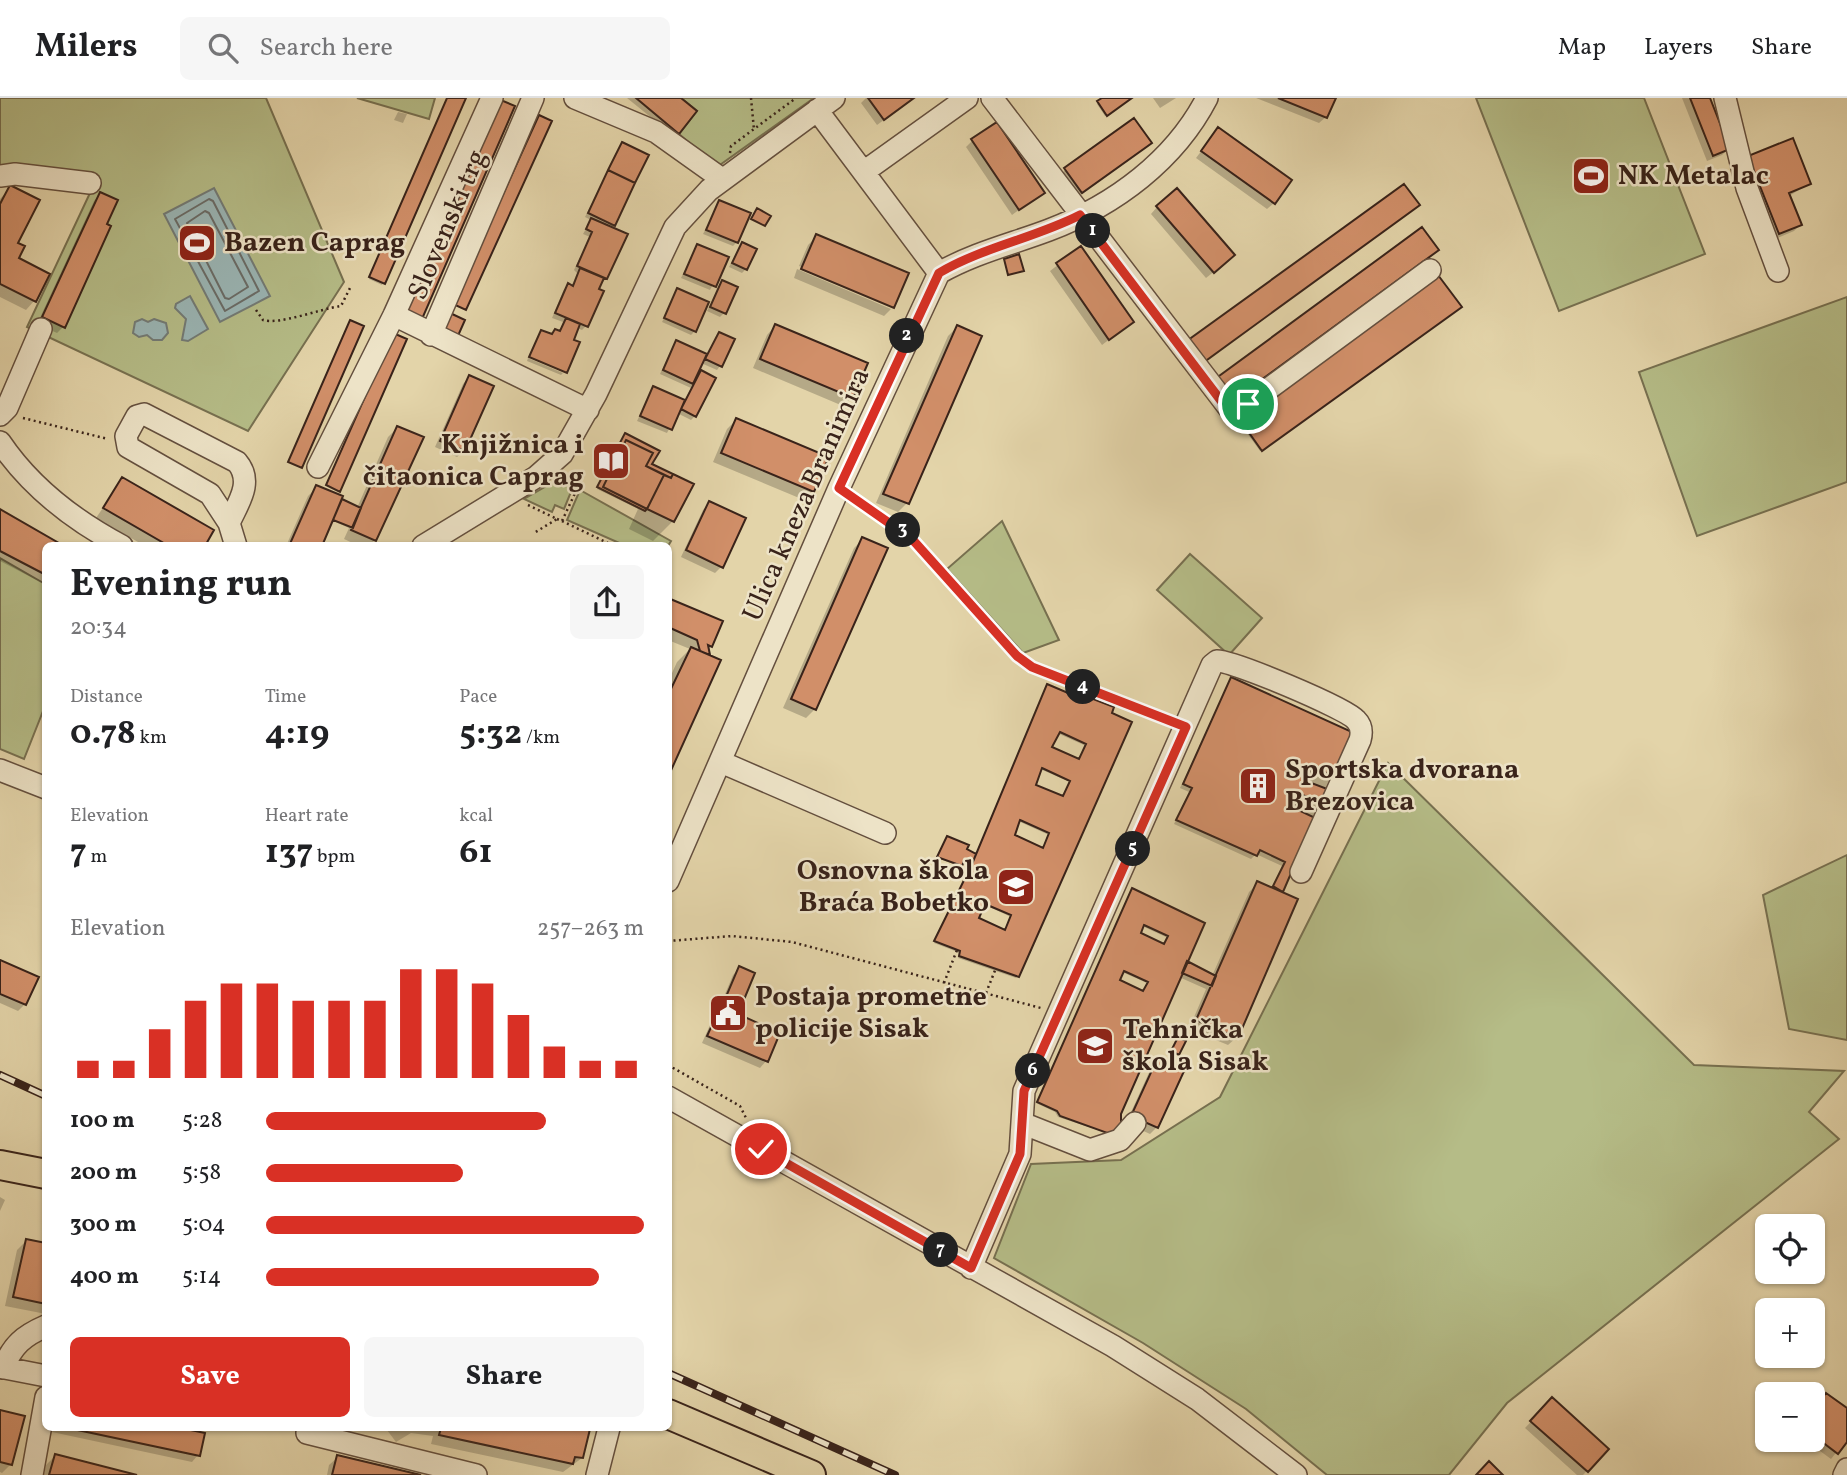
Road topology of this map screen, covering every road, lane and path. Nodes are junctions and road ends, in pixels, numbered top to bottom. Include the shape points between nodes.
1 (492, 98) edge
2 (533, 98) edge
3 (575, 98) edge
4 (751, 98) edge
5 (796, 98) edge
6 (967, 98) edge
7 (992, 98) edge
8 (1208, 98) edge
9 (1725, 98) edge
10 (826, 104) edge
11 (754, 129) junction
12 (756, 141) dead end
13 (732, 158) dead end
14 (865, 172) junction
15 (0, 176) edge
16 (722, 179) junction
17 (90, 183) dead end
18 (1080, 215) junction
19 (1430, 270) dead end
20 (1778, 271) dead end
21 (939, 273) junction
22 (351, 286) dead end
23 (256, 310) dead end
24 (394, 315) junction
25 (41, 329) dead end
26 (431, 335) junction
27 (588, 410) junction
28 (2, 412) edge
29 (125, 440) junction
30 (0, 442) edge
31 (318, 467) dead end
32 (839, 488) junction
33 (577, 489) dead end
34 (519, 501) dead end
35 (557, 519) junction
36 (562, 521) junction
37 (229, 523) junction
38 (534, 533) dead end
39 (115, 542) edge
40 (235, 542) edge
41 (429, 542) edge
42 (606, 542) edge
43 (1186, 727) junction
44 (720, 762) junction
45 (0, 770) edge
46 (42, 787) edge
47 (885, 833) dead end
48 (672, 872) edge
49 (1301, 872) dead end
50 (672, 941) edge
51 (957, 950) dead end
52 (996, 968) dead end
53 (944, 982) junction
54 (986, 993) junction
55 (1060, 1014) junction
56 (672, 1099) edge
57 (1022, 1123) junction
58 (1135, 1123) dead end
59 (0, 1165) edge
60 (42, 1173) edge
61 (971, 1268) junction
62 (42, 1328) edge
63 (1, 1367) edge
64 (42, 1375) edge
65 (672, 1416) edge
66 (42, 1419) edge
67 (608, 1431) edge
68 (307, 1433) dead end
69 (1847, 1469) edge
70 (32, 1475) edge
71 (476, 1475) edge
72 (597, 1475) edge
73 (811, 1475) edge
74 (1296, 1475) edge
75 (1843, 1475) edge

1 - 24 street, Slovenski trg
2 - 26 street, Slovenski trg
3 - 16 street via 656,132
4 - 11 path
5 - 11 path
6 - 14 street
7 - 18 street
8 - 18 street via 1160,161 1109,201
9 - 20 street via 1747,188
10 - 14 street
10 - 16 street
11 - 12 path
11 - 13 path via 731,146
14 - 21 street
15 - 17 street
16 - 27 street via 675,227
18 - 19 street via 1225,406 1232,408 1248,404
18 - 21 street
21 - 32 street, Ulica kneza Branimira
22 - 23 path via 341,306 277,322 263,320
24 - 26 street, Slovenski trg
24 - 31 street, Slovenski trg
25 - 28 street
26 - 27 street
27 - 41 street via 572,441 553,463
28 - 29 path
29 - 37 street via 130,448 204,488
29 - 37 street via 137,416 144,414 237,462 245,487
30 - 39 street via 45,495
32 - 43 path via 912,539 1032,667
32 - 44 street, Ulica kneza Branimira
33 - 36 path
34 - 35 path
35 - 36 path
35 - 38 path
36 - 42 path
37 - 40 street
43 - 49 street via 1212,664 1220,660 1357,721 1360,740
43 - 55 street
44 - 47 street
44 - 48 street, Ulica kneza Branimira
45 - 46 street
50 - 53 path via 732,936 792,942
51 - 53 path
52 - 54 path
53 - 54 path
54 - 55 path
55 - 57 street via 1024,1091
56 - 61 street
57 - 58 street via 1090,1150 1120,1140
57 - 61 street via 1020,1154
59 - 60 main road
61 - 74 street via 1113,1346 1197,1399
62 - 63 street via 24,1335
63 - 64 street
65 - 73 main road
66 - 70 street
67 - 72 street
68 - 71 street
69 - 75 street

